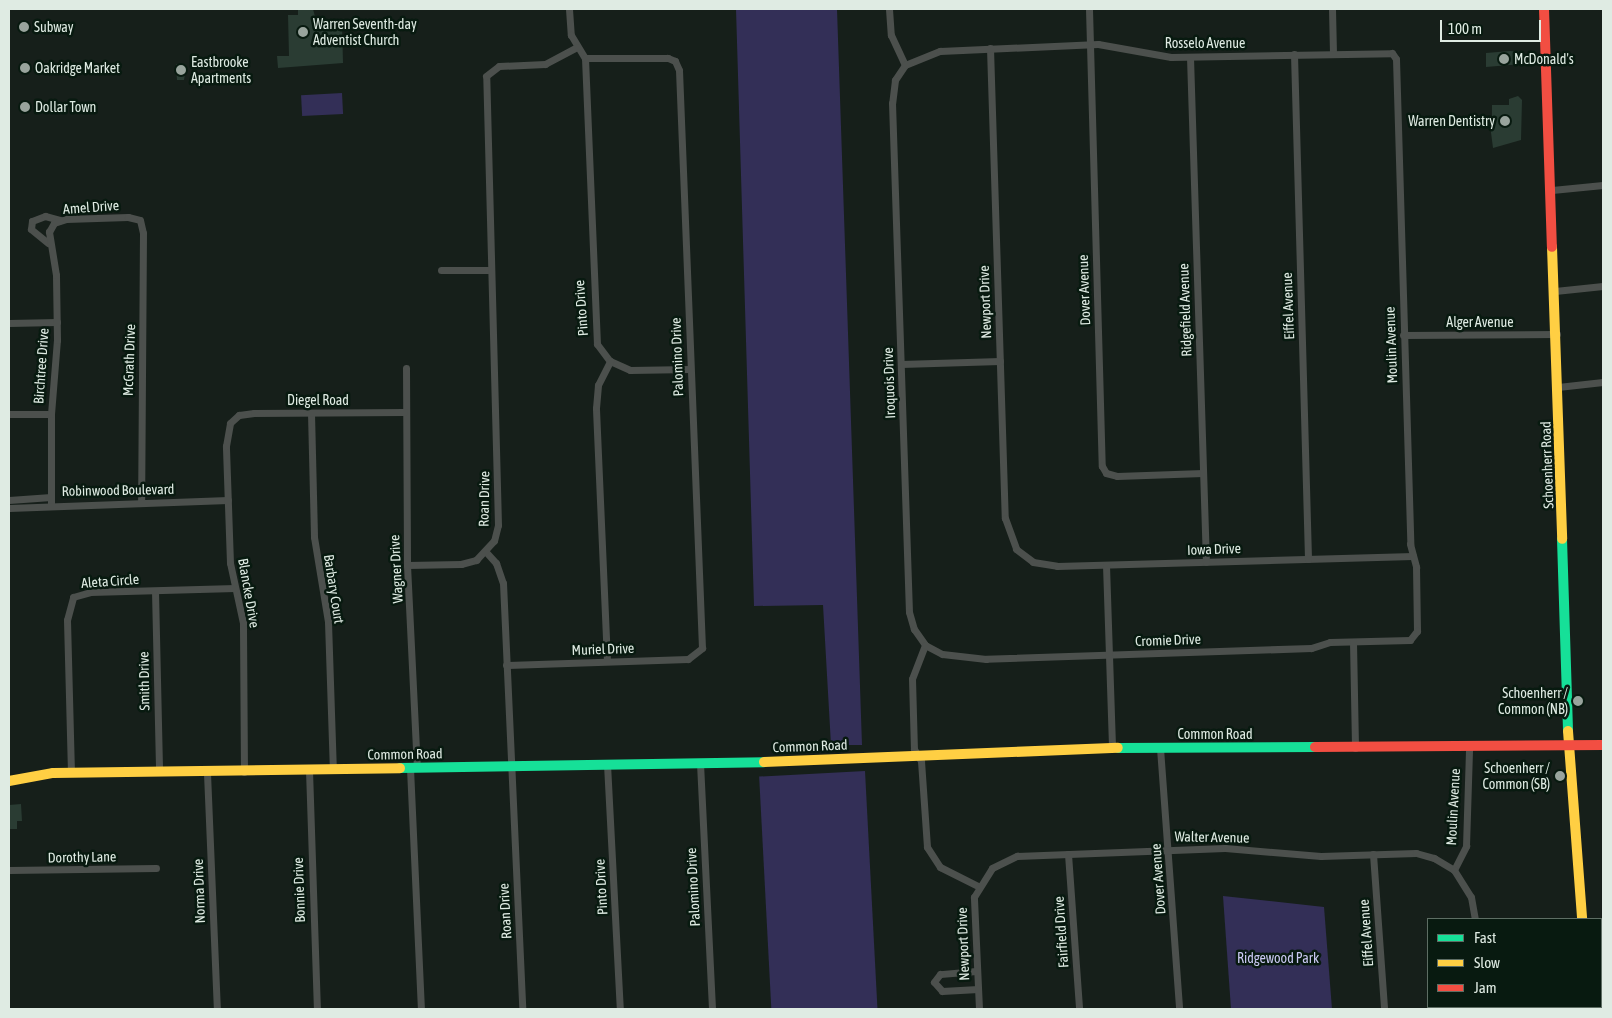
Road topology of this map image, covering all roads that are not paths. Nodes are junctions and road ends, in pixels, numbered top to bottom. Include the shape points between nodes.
1 (569, 9) edge
2 (889, 9) edge
3 (1089, 9) edge
4 (1332, 9) edge
5 (1544, 9) edge
6 (1090, 44) junction
7 (577, 47) junction
8 (990, 48) junction
9 (1333, 52) junction
10 (1390, 52) joint
11 (1294, 54) junction
12 (1190, 57) junction
13 (585, 58) junction
14 (904, 65) junction
15 (1603, 184) edge
16 (1552, 190) junction
17 (60, 220) junction
18 (140, 220) joint
19 (49, 232) joint
20 (48, 243) junction
21 (441, 270) dead end
22 (490, 270) junction
23 (1603, 286) edge
24 (1555, 291) junction
25 (57, 322) junction
26 (9, 323) edge
27 (1557, 334) junction
28 (1404, 335) junction
29 (610, 361) junction
30 (1000, 361) junction
31 (901, 364) junction
32 (406, 368) dead end
33 (690, 369) junction
34 (1603, 382) edge
35 (1558, 387) junction
36 (404, 412) junction
37 (312, 413) junction
38 (9, 414) edge
39 (50, 414) junction
40 (233, 419) joint
41 (1203, 473) junction
42 (9, 500) edge
43 (51, 500) junction
44 (228, 500) junction
45 (141, 501) junction
46 (9, 508) edge
47 (486, 552) junction
48 (1019, 552) joint
49 (1413, 556) junction
50 (1308, 559) junction
51 (1206, 562) junction
52 (407, 565) junction
53 (1106, 565) junction
54 (235, 588) junction
55 (155, 591) junction
56 (1414, 638) joint
57 (1353, 642) junction
58 (925, 645) junction
59 (700, 653) joint
60 (1108, 654) junction
61 (607, 661) junction
62 (506, 665) junction
63 (1603, 745) edge
64 (1112, 748) junction
65 (1160, 748) junction
66 (1356, 748) junction
67 (1468, 748) junction
68 (1569, 748) junction
69 (918, 756) junction
70 (700, 763) junction
71 (607, 764) junction
72 (510, 766) junction
73 (414, 768) junction
74 (333, 769) junction
75 (309, 770) junction
76 (159, 772) junction
77 (244, 772) junction
78 (71, 773) junction
79 (207, 773) junction
80 (12, 778) edge
81 (1168, 849) junction
82 (1068, 854) junction
83 (1373, 854) junction
84 (156, 868) dead end
85 (9, 870) edge
86 (1454, 870) junction
87 (978, 886) junction
88 (1475, 918) edge
89 (1582, 918) edge
90 (976, 971) junction
91 (978, 989) junction
92 (217, 1009) edge
93 (317, 1009) edge
94 (421, 1009) edge
95 (522, 1009) edge
96 (620, 1009) edge
97 (712, 1009) edge
98 (979, 1009) edge
99 (1079, 1009) edge
100 (1179, 1009) edge
101 (1384, 1009) edge

1 - 7 street
2 - 14 street via 891,36
3 - 6 street, Dover Avenue
4 - 9 street
5 - 16 street, Schoenherr Road
6 - 8 street, Rosselo Avenue
6 - 12 street, Rosselo Avenue
6 - 41 street, Dover Avenue via 1102,466 1106,473 1117,476
7 - 13 street
7 - 22 street, Roan Drive via 545,64 499,66 489,71 485,83
8 - 14 street, Rosselo Avenue via 931,52
8 - 30 street, Newport Drive
9 - 10 street, Rosselo Avenue
9 - 11 street, Rosselo Avenue
10 - 28 street, Moulin Avenue via 1396,59
11 - 12 street, Rosselo Avenue
11 - 50 street, Eiffel Avenue
12 - 41 street, Ridgefield Avenue
13 - 29 street, Pinto Drive via 593,324 597,344
13 - 33 street, Palomino Drive via 675,61 680,77
14 - 31 street, Iroquois Drive via 895,80 892,103
15 - 16 street
16 - 24 street, Schoenherr Road
17 - 18 street, Amel Drive via 128,217
17 - 19 street, Amel Drive
17 - 20 street via 45,216 32,221 31,229
18 - 45 street, McGrath Drive via 144,330 138,437
19 - 20 street, Birchtree Drive
20 - 25 street, Birchtree Drive via 56,266
21 - 22 street
22 - 47 street, Roan Drive via 499,516 497,532
23 - 24 street
24 - 27 street, Schoenherr Road
25 - 26 street
25 - 39 street, Birchtree Drive
27 - 28 street, Alger Avenue
27 - 35 street, Schoenherr Road
28 - 49 street, Moulin Avenue
29 - 33 street via 641,371
29 - 61 street via 598,385 596,408
30 - 31 street
30 - 48 street, Newport Drive via 1005,523
31 - 58 street, Iroquois Drive via 909,612 914,629
32 - 36 street, Wagner Drive
33 - 59 street, Palomino Drive via 703,640
34 - 35 street
35 - 68 street, Schoenherr Road
36 - 37 street, Diegel Road
36 - 52 street, Wagner Drive
37 - 40 street, Diegel Road via 246,414
37 - 74 street, Barbary Court via 314,537 328,622
38 - 39 street
39 - 43 street, Birchtree Drive
40 - 44 street, Blancke Drive via 226,446
41 - 51 street, Ridgefield Avenue
42 - 43 street, Robinwood Boulevard
43 - 45 street, Robinwood Boulevard
43 - 46 street, Robinwood Boulevard
44 - 45 street, Robinwood Boulevard
44 - 54 street, Blancke Drive via 230,563
47 - 52 street via 462,564
47 - 62 street, Roan Drive via 496,563 503,583
48 - 53 street, Iowa Drive via 1044,565
49 - 50 street, Iowa Drive
49 - 56 street, Moulin Avenue via 1417,629
50 - 51 street, Iowa Drive
51 - 53 street, Iowa Drive
52 - 73 street, Wagner Drive
53 - 60 street
54 - 55 street, Aleta Circle
54 - 77 street, Blancke Drive via 245,651
55 - 76 street, Smith Drive
55 - 78 street, Aleta Circle via 83,593 71,601 67,633
56 - 57 street, Cromie Drive
57 - 60 street, Cromie Drive via 1311,648
57 - 66 street
58 - 60 street, Cromie Drive via 942,654 977,658
58 - 69 street via 912,683 914,744
59 - 61 street, Muriel Drive via 688,659
60 - 64 street
61 - 62 street, Muriel Drive
62 - 72 street, Roan Drive
63 - 68 street, Common Road
64 - 65 street, Common Road
64 - 69 street, Common Road
65 - 66 street, Common Road
65 - 81 street, Dover Avenue
66 - 67 street, Common Road
67 - 68 street, Common Road
67 - 86 street, Moulin Avenue via 1466,846
68 - 89 street, Schoenherr Road
69 - 70 street, Common Road
69 - 87 street via 927,847 940,867
70 - 71 street, Common Road
70 - 97 street, Palomino Drive
71 - 72 street, Common Road
71 - 96 street, Pinto Drive
72 - 73 street, Common Road
72 - 95 street, Roan Drive
73 - 74 street, Common Road
73 - 94 street, Wagner Drive
74 - 75 street, Common Road
75 - 77 street, Common Road
75 - 93 street, Bonnie Drive
76 - 78 street, Common Road
76 - 79 street, Common Road
77 - 79 street, Common Road
78 - 80 street, Common Road
79 - 92 street, Norma Drive
81 - 82 street, Walter Avenue
81 - 83 street, Walter Avenue via 1224,848 1322,856
81 - 100 street, Dover Avenue
82 - 87 street, Walter Avenue via 1010,857 992,868
82 - 99 street, Fairfield Drive
83 - 86 street, Walter Avenue via 1423,854
83 - 101 street, Eiffel Avenue
84 - 85 street, Dorothy Lane
86 - 88 street via 1471,897
87 - 90 street, Newport Drive via 973,915
90 - 91 street, Newport Drive
90 - 91 street via 940,974 934,982 942,991
91 - 98 street, Newport Drive

